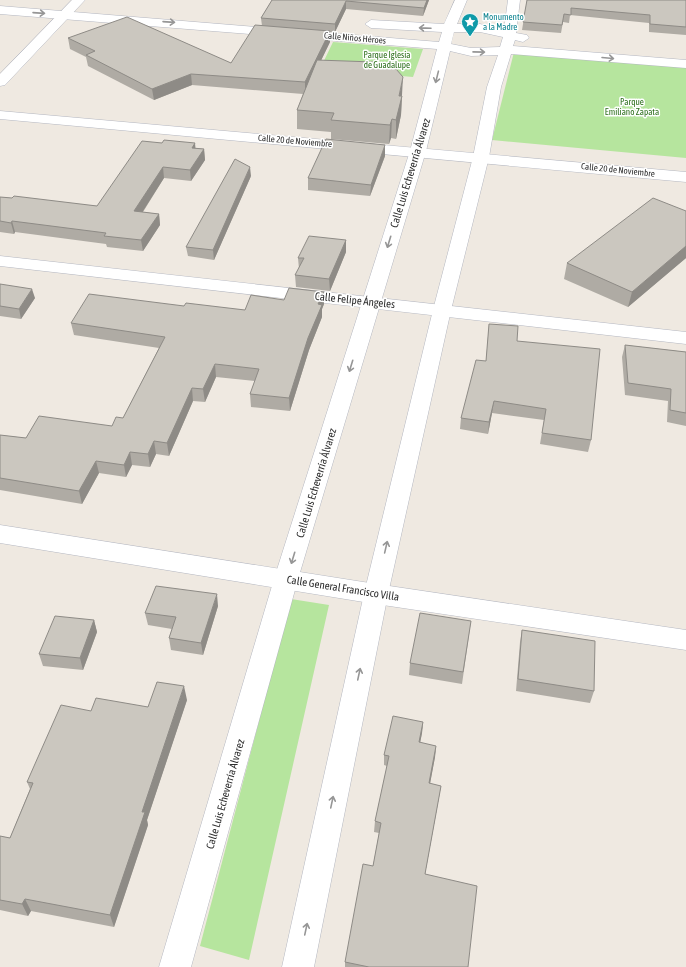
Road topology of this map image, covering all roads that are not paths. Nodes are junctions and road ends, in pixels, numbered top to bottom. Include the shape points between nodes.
1 (461, 0) edge
2 (514, 0) edge
3 (62, 1) dead end
4 (78, 1) edge
5 (93, 4) dead end
6 (0, 10) edge
7 (65, 15) junction
8 (360, 24) dead end
9 (446, 37) junction
10 (507, 43) junction
11 (594, 44) dead end
12 (686, 64) edge
13 (0, 82) edge
14 (0, 115) edge
15 (418, 152) junction
16 (481, 157) junction
17 (686, 177) edge
18 (0, 260) edge
19 (371, 302) junction
20 (442, 310) junction
21 (686, 338) edge
22 (0, 534) edge
23 (286, 579) junction
24 (376, 594) junction
25 (686, 640) edge
26 (175, 967) edge
27 (298, 967) edge

1 - 9 street, Calle Luis Echeverría Álvarez
2 - 10 street
3 - 4 street
4 - 5 street
4 - 7 street
6 -> 7 street, Calle Niños Héroes
7 -> 9 street, Calle Niños Héroes
7 - 13 street
9 -> 8 street, Calle Niños Héroes
9 - 10 street, Calle Niños Héroes via 480,28
9 -> 10 street, Calle Niños Héroes via 471,52
9 -> 15 street, Calle Luis Echeverría Álvarez
10 - 11 street, Calle Niños Héroes via 538,40
10 -> 12 street, Calle Niños Héroes
10 - 16 street via 494,87
14 - 15 street, Calle 20 de Noviembre
15 - 16 street, Calle 20 de Noviembre
15 -> 19 street, Calle Luis Echeverría Álvarez
16 - 17 street, Calle 20 de Noviembre
16 - 20 street
18 - 19 street, Calle Felipe Ángeles
19 - 20 street, Calle Felipe Ángeles
19 -> 23 street, Calle Luis Echeverría Álvarez
20 - 21 street, Calle Felipe Ángeles
24 -> 20 street
22 - 23 street, Calle General Francisco Villa
23 - 24 street, Calle General Francisco Villa
23 - 26 street, Calle Luis Echeverría Álvarez
24 - 25 street, Calle General Francisco Villa
27 -> 24 street

